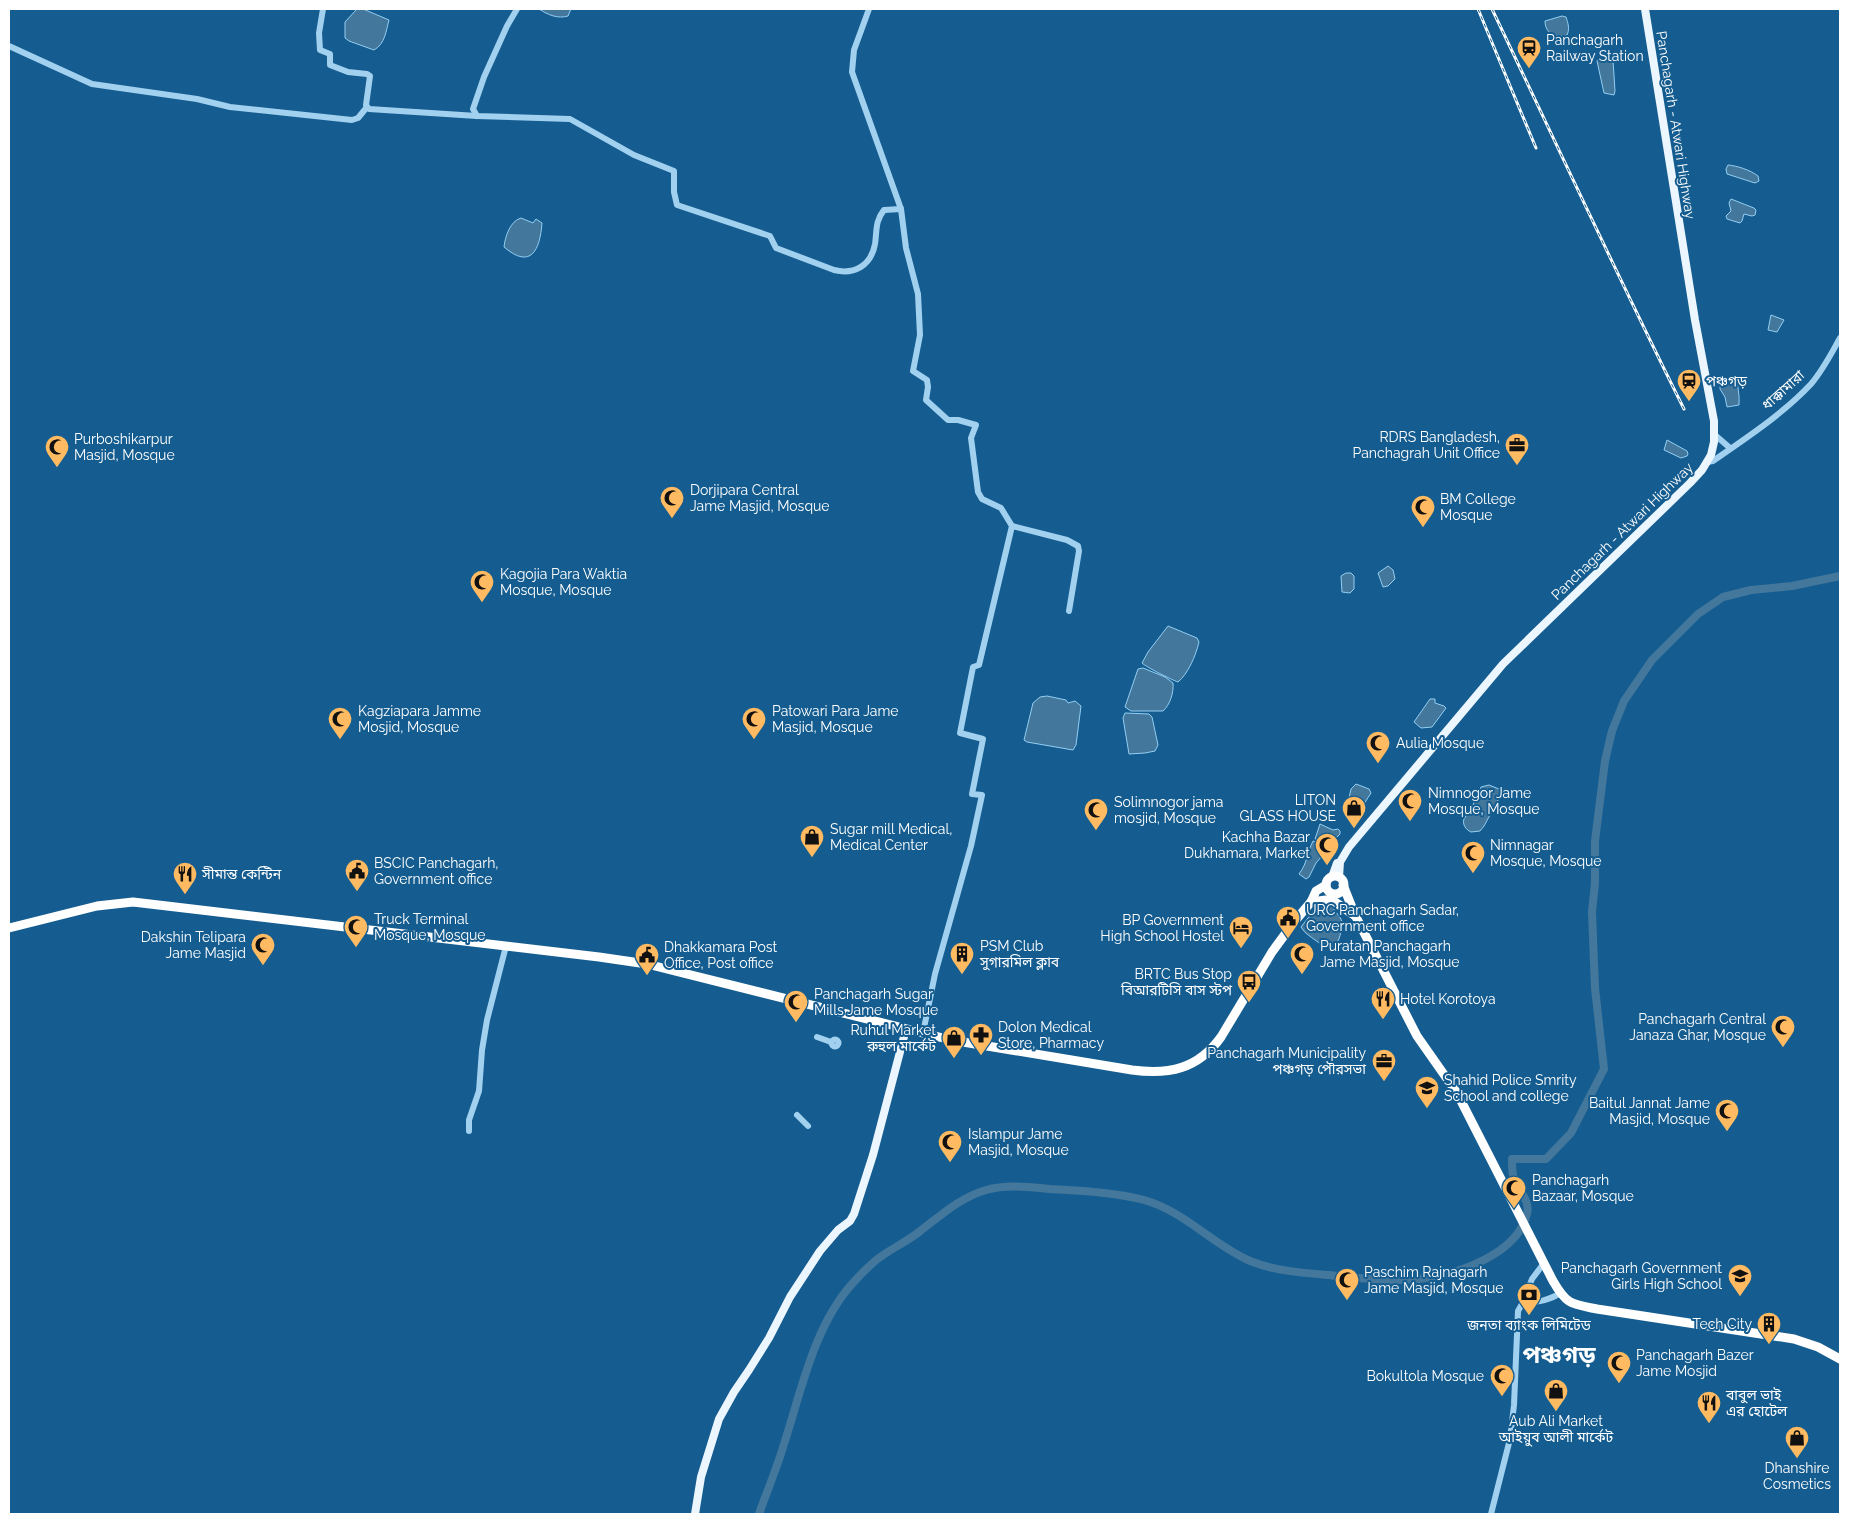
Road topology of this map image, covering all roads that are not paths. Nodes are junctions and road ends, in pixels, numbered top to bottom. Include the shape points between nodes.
1 (323, 9) edge
2 (517, 9) edge
3 (869, 9) edge
4 (1645, 9) edge
5 (9, 46) edge
6 (367, 108) junction
7 (477, 116) junction
8 (901, 209) junction
9 (1840, 338) edge
10 (1715, 435) junction
11 (1730, 448) junction
12 (1707, 462) junction
13 (1012, 526) junction
14 (1069, 611) dead end
15 (1338, 880) junction
16 (1323, 886) junction
17 (1337, 893) junction
18 (1347, 897) junction
19 (1315, 902) junction
20 (1355, 915) junction
21 (9, 928) edge
22 (506, 946) junction
23 (906, 1029) junction
24 (923, 1033) junction
25 (816, 1037) dead end
26 (832, 1042) dead end
27 (797, 1114) dead end
28 (808, 1126) dead end
29 (469, 1131) dead end
30 (1544, 1263) junction
31 (1560, 1293) junction
32 (1522, 1304) junction
33 (1840, 1359) edge
34 (695, 1514) edge
35 (1491, 1514) edge

1 - 6 street via 320,50 330,54 330,64 370,76
2 - 7 street via 477,94 473,109
3 - 8 street via 854,50 852,72
4 - 10 main road, Panchagarh - Atwari Highway
5 - 6 street via 92,84 230,107 352,120
6 - 7 street
7 - 8 street via 570,119 634,154 674,171 677,205 770,236 776,248 842,272 859,270 868,262 875,246 878,217 884,210
8 - 13 street via 906,248 918,294 920,335 913,371 927,380 926,400 948,420 976,424 972,438 978,492 982,498 1001,508
9 - 11 street, ধাক্কামারা via 1811,383 1789,404
10 - 11 street
10 - 12 main road, Panchagarh - Atwari Highway
11 - 12 street, ধাক্কামারা
12 - 15 main road, Panchagarh - Atwari Highway via 1685,488 1503,664 1338,862
13 - 14 street via 1067,540 1078,546
13 - 24 street via 979,665 973,667 960,733 983,739 972,794 982,796 935,974
15 - 16 highway via 1328,879
15 - 17 highway via 1341,891
15 - 18 highway
16 - 17 highway
16 - 19 highway via 1315,893
17 - 18 highway
18 - 20 highway
19 - 20 highway via 1335,902
19 - 24 highway via 1294,922 1272,952 1217,1043 1200,1058 1180,1068 1163,1072 1132,1070
20 - 30 highway via 1417,1036 1470,1117
21 - 22 highway via 97,906 133,902
22 - 23 highway via 647,964
22 - 29 street via 487,1020 479,1091 469,1120
23 - 24 highway
23 - 34 main road via 874,1155 854,1214 820,1251 719,1420 701,1476
25 - 26 street
27 - 28 street
30 - 31 highway
30 - 32 street via 1532,1279
31 - 32 street via 1554,1298
31 - 33 highway via 1571,1303 1590,1308 1794,1339
32 - 35 street via 1518,1312 1510,1439

